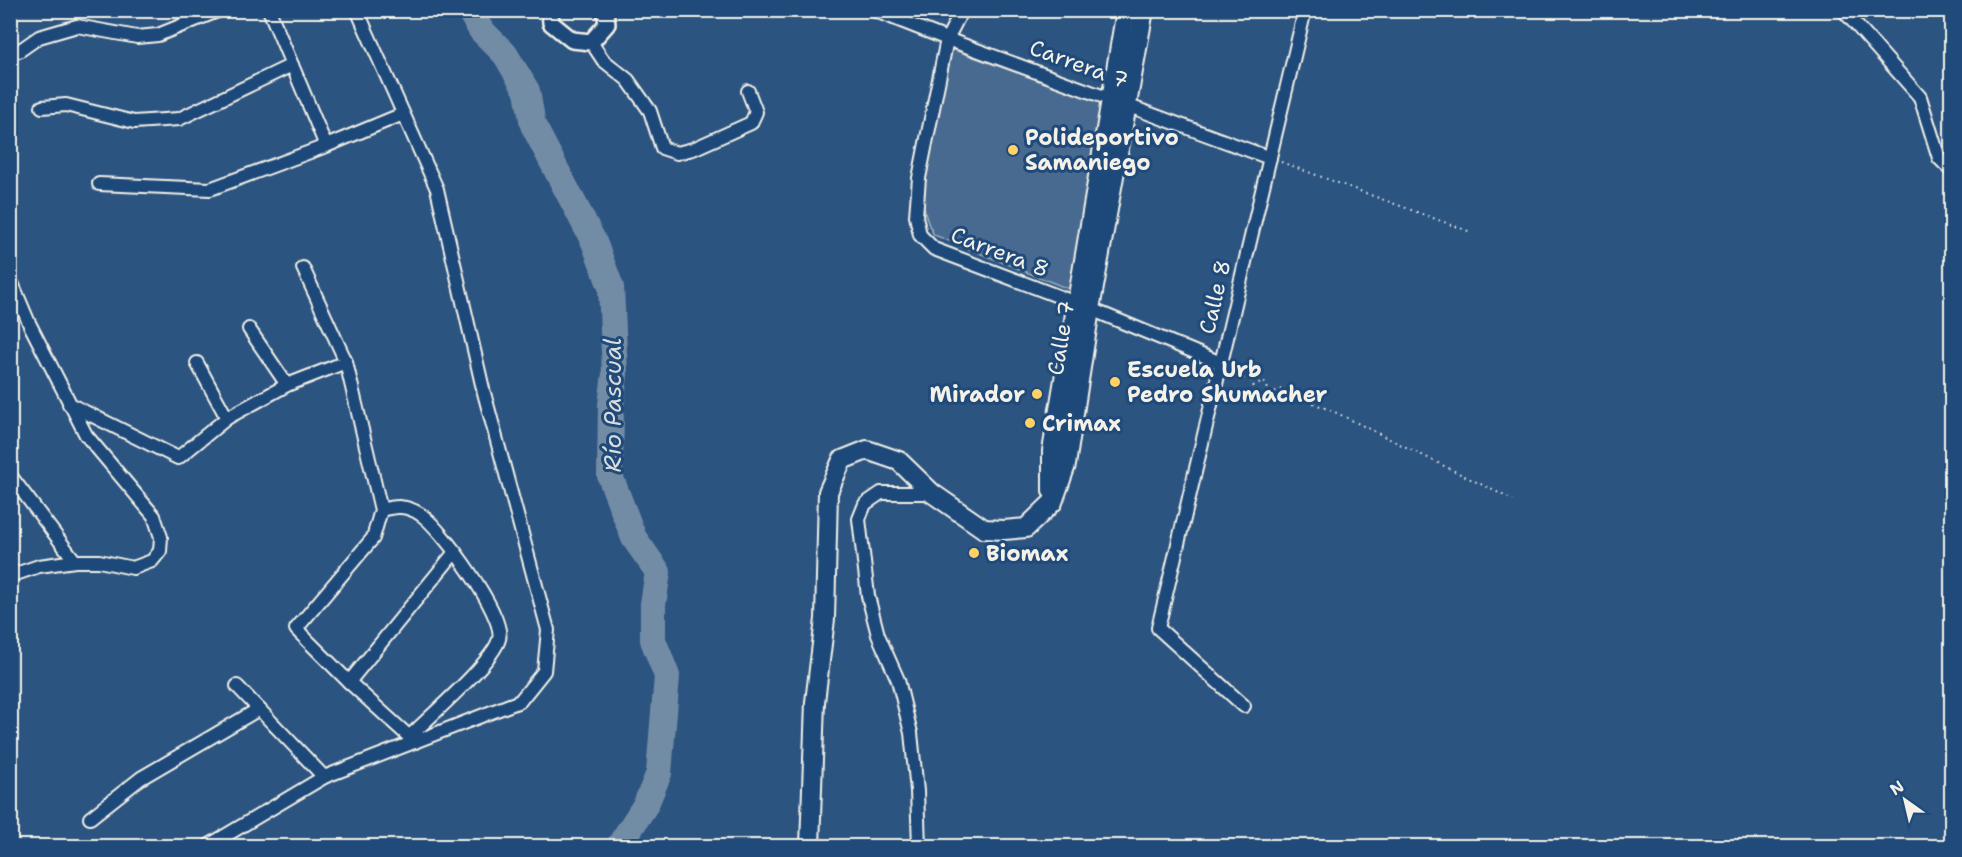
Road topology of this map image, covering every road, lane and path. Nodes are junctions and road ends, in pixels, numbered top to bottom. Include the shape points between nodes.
1 (220, 10) edge
2 (269, 10) edge
3 (357, 10) edge
4 (550, 10) edge
5 (605, 10) edge
6 (873, 10) edge
7 (962, 10) edge
8 (1126, 10) edge
9 (1144, 10) edge
10 (1305, 10) edge
11 (1843, 10) edge
12 (946, 39) junction
13 (591, 42) junction
14 (18, 51) dead end
15 (292, 64) junction
16 (748, 91) dead end
17 (1118, 103) junction
18 (42, 107) dead end
19 (403, 114) junction
20 (326, 147) junction
21 (1270, 158) junction
22 (1952, 171) edge
23 (99, 184) dead end
24 (1471, 232) dead end
25 (303, 268) dead end
26 (10, 278) edge
27 (1083, 306) junction
28 (249, 329) dead end
29 (346, 362) junction
30 (197, 363) dead end
31 (1221, 363) junction
32 (287, 385) junction
33 (69, 404) junction
34 (227, 418) junction
35 (10, 475) edge
36 (932, 493) junction
37 (1513, 500) dead end
38 (381, 510) junction
39 (455, 552) junction
40 (75, 561) junction
41 (10, 576) edge
42 (349, 682) junction
43 (237, 686) dead end
44 (1244, 706) dead end
45 (259, 709) junction
46 (412, 739) junction
47 (324, 777) junction
48 (90, 818) dead end
49 (208, 846) edge
50 (810, 846) edge
51 (919, 846) edge

1 - 14 street via 148,36 77,26 39,37
2 - 15 street
3 - 19 street
4 - 13 street via 551,23 572,40
5 - 13 street via 607,24
6 - 12 street, Carrera 7
7 - 12 street, Carrera 8
8 - 17 main road, Calle 7
9 - 17 main road, Calle 7
10 - 21 street, Calle 8
11 - 22 street via 1920,97 1939,158
12 - 17 street, Carrera 7
12 - 27 street, Carrera 8 via 919,178 916,216 920,235 934,249
13 - 16 street via 603,60 628,80 650,111 662,148 677,153 751,123 756,112
15 - 18 street via 178,119 134,122 66,105
15 - 20 street
17 - 21 street, Carrera 7
17 - 27 main road, Calle 7
19 - 20 street
19 - 46 street via 437,189 483,390 548,630 544,671 520,701
20 - 23 street via 210,189
21 - 24 path
21 - 31 street, Calle 8
25 - 29 street
26 - 33 street
27 - 31 street, Carrera 8
27 - 36 main road, Calle 7 via 1066,465 1053,502 1026,528 984,529
28 - 32 street
29 - 32 street
29 - 38 street
30 - 34 street
31 - 37 path via 1226,375 1235,369 1239,380 1250,376 1253,386 1264,382 1271,394 1280,389 1339,414
31 - 44 street, Calle 8 via 1158,628
32 - 34 street
33 - 34 street via 178,458
33 - 40 street via 86,435 153,516 161,537 160,551 152,561 133,568
35 - 40 street
36 - 50 main road via 899,461 867,450 842,460 828,492 825,619 815,702
36 - 51 street via 880,493 865,504 859,519 868,596 878,635 898,680 911,733
38 - 39 street via 401,505 421,514
38 - 42 street via 374,538 296,629
39 - 42 street
39 - 46 street via 492,610 501,632 499,642
40 - 41 street via 39,566
42 - 46 street
43 - 45 street
45 - 47 street
45 - 48 street via 141,778
46 - 47 street
47 - 49 street

